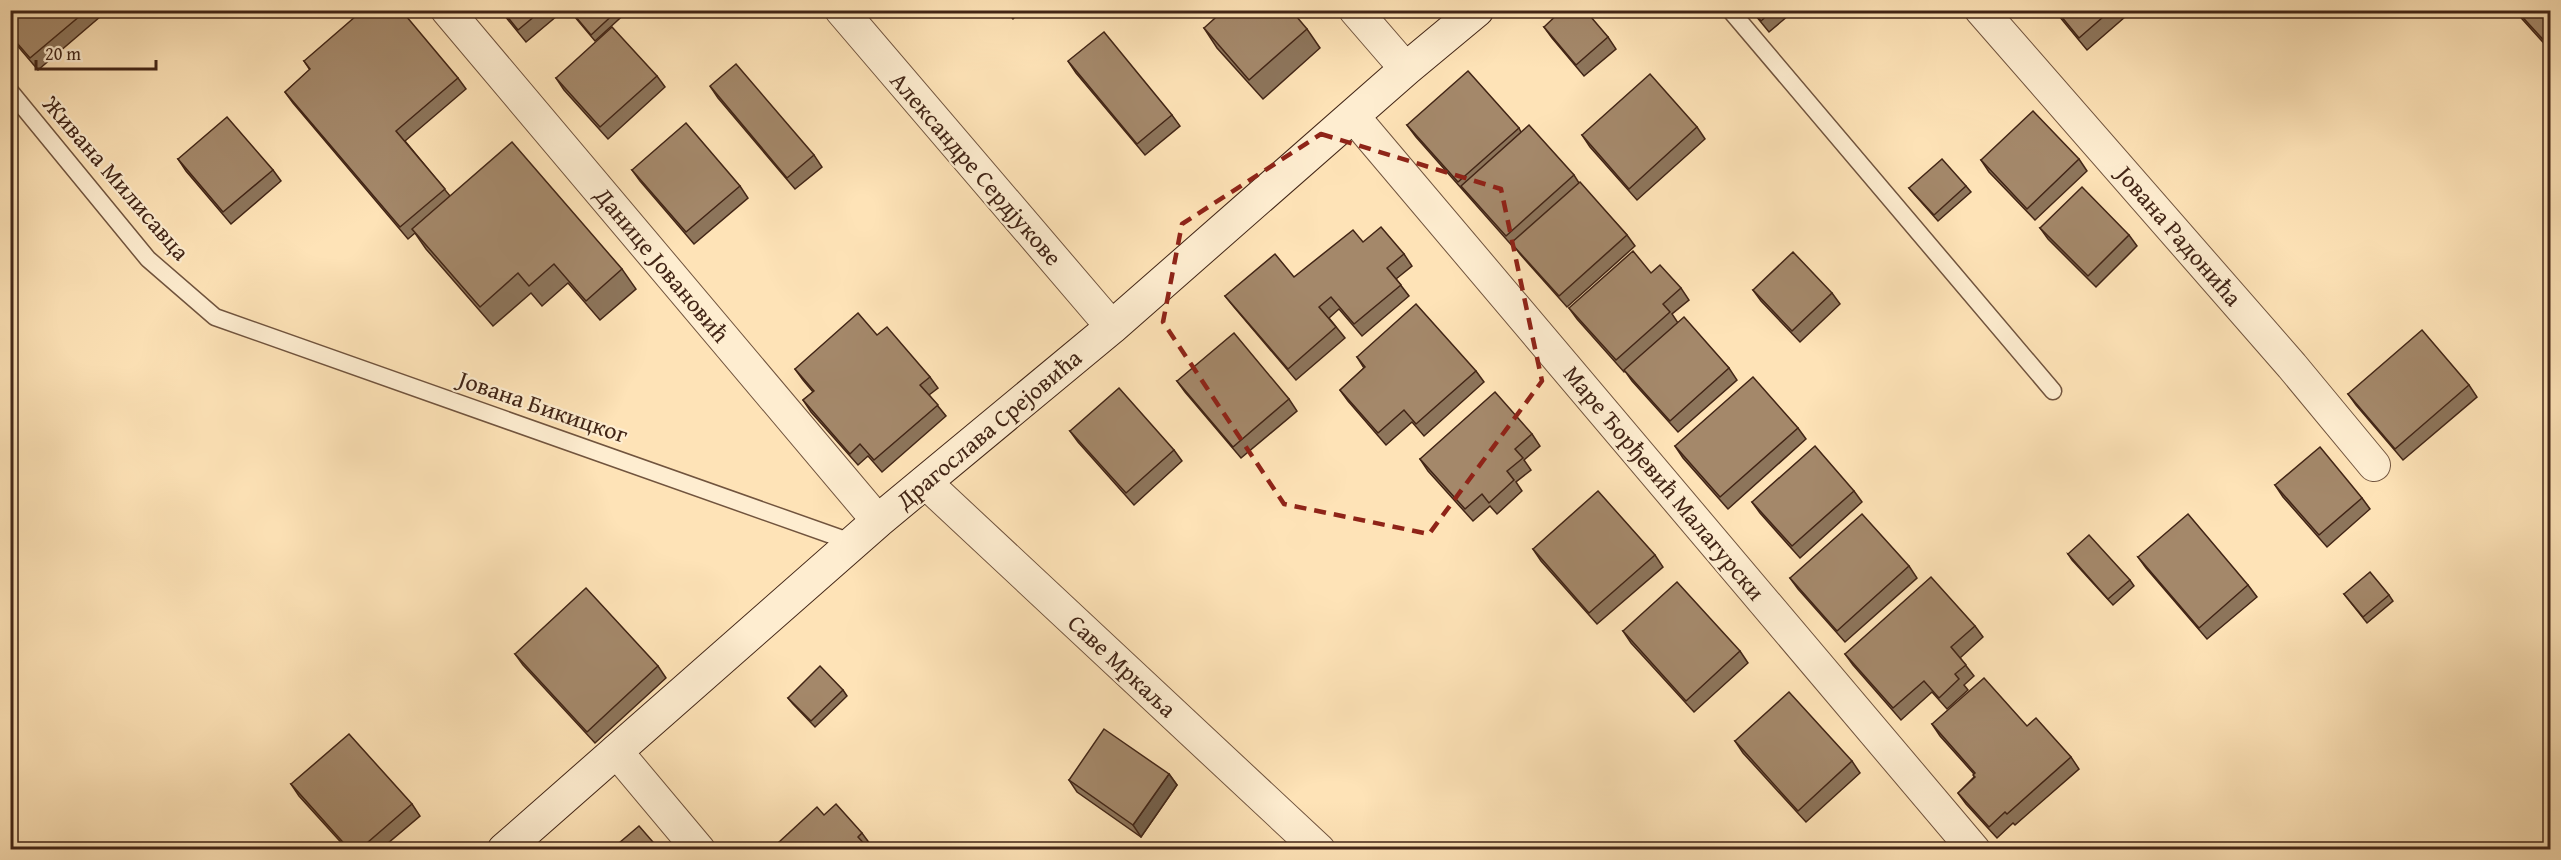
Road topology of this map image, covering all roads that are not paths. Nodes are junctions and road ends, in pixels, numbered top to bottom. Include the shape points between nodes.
1 (447, 10) edge
2 (841, 10) edge
3 (1355, 10) edge
4 (1477, 10) edge
5 (1730, 10) edge
6 (1981, 10) edge
7 (1406, 69) junction
8 (10, 91) edge
9 (1353, 116) junction
10 (215, 317) joint
11 (1112, 327) junction
12 (2053, 391) dead end
13 (2374, 465) dead end
14 (925, 482) junction
15 (878, 521) junction
16 (854, 543) junction
17 (616, 752) junction
18 (504, 849) edge
19 (699, 849) edge
20 (1319, 849) edge
21 (1974, 849) edge

1 - 15 street, Данице Јовановић
2 - 11 street, Александре Сердјукове
3 - 7 street
4 - 7 street, Драгослава Срејовића
5 - 12 lane
6 - 13 street, Јована Радонића via 2285,357
7 - 9 street, Драгослава Срејовића
8 - 10 lane, Живана Милисавца via 148,259
9 - 11 street, Драгослава Срејовића
9 - 21 street, Маре Ђорђевић Малагурски
10 - 16 lane, Јована Бикицког
11 - 14 street, Драгослава Срејовића
14 - 15 street, Драгослава Срејовића
14 - 20 street, Саве Мркаља
15 - 16 street, Драгослава Срејовића
16 - 17 street, Драгослава Срејовића
17 - 18 street, Драгослава Срејовића
17 - 19 street

